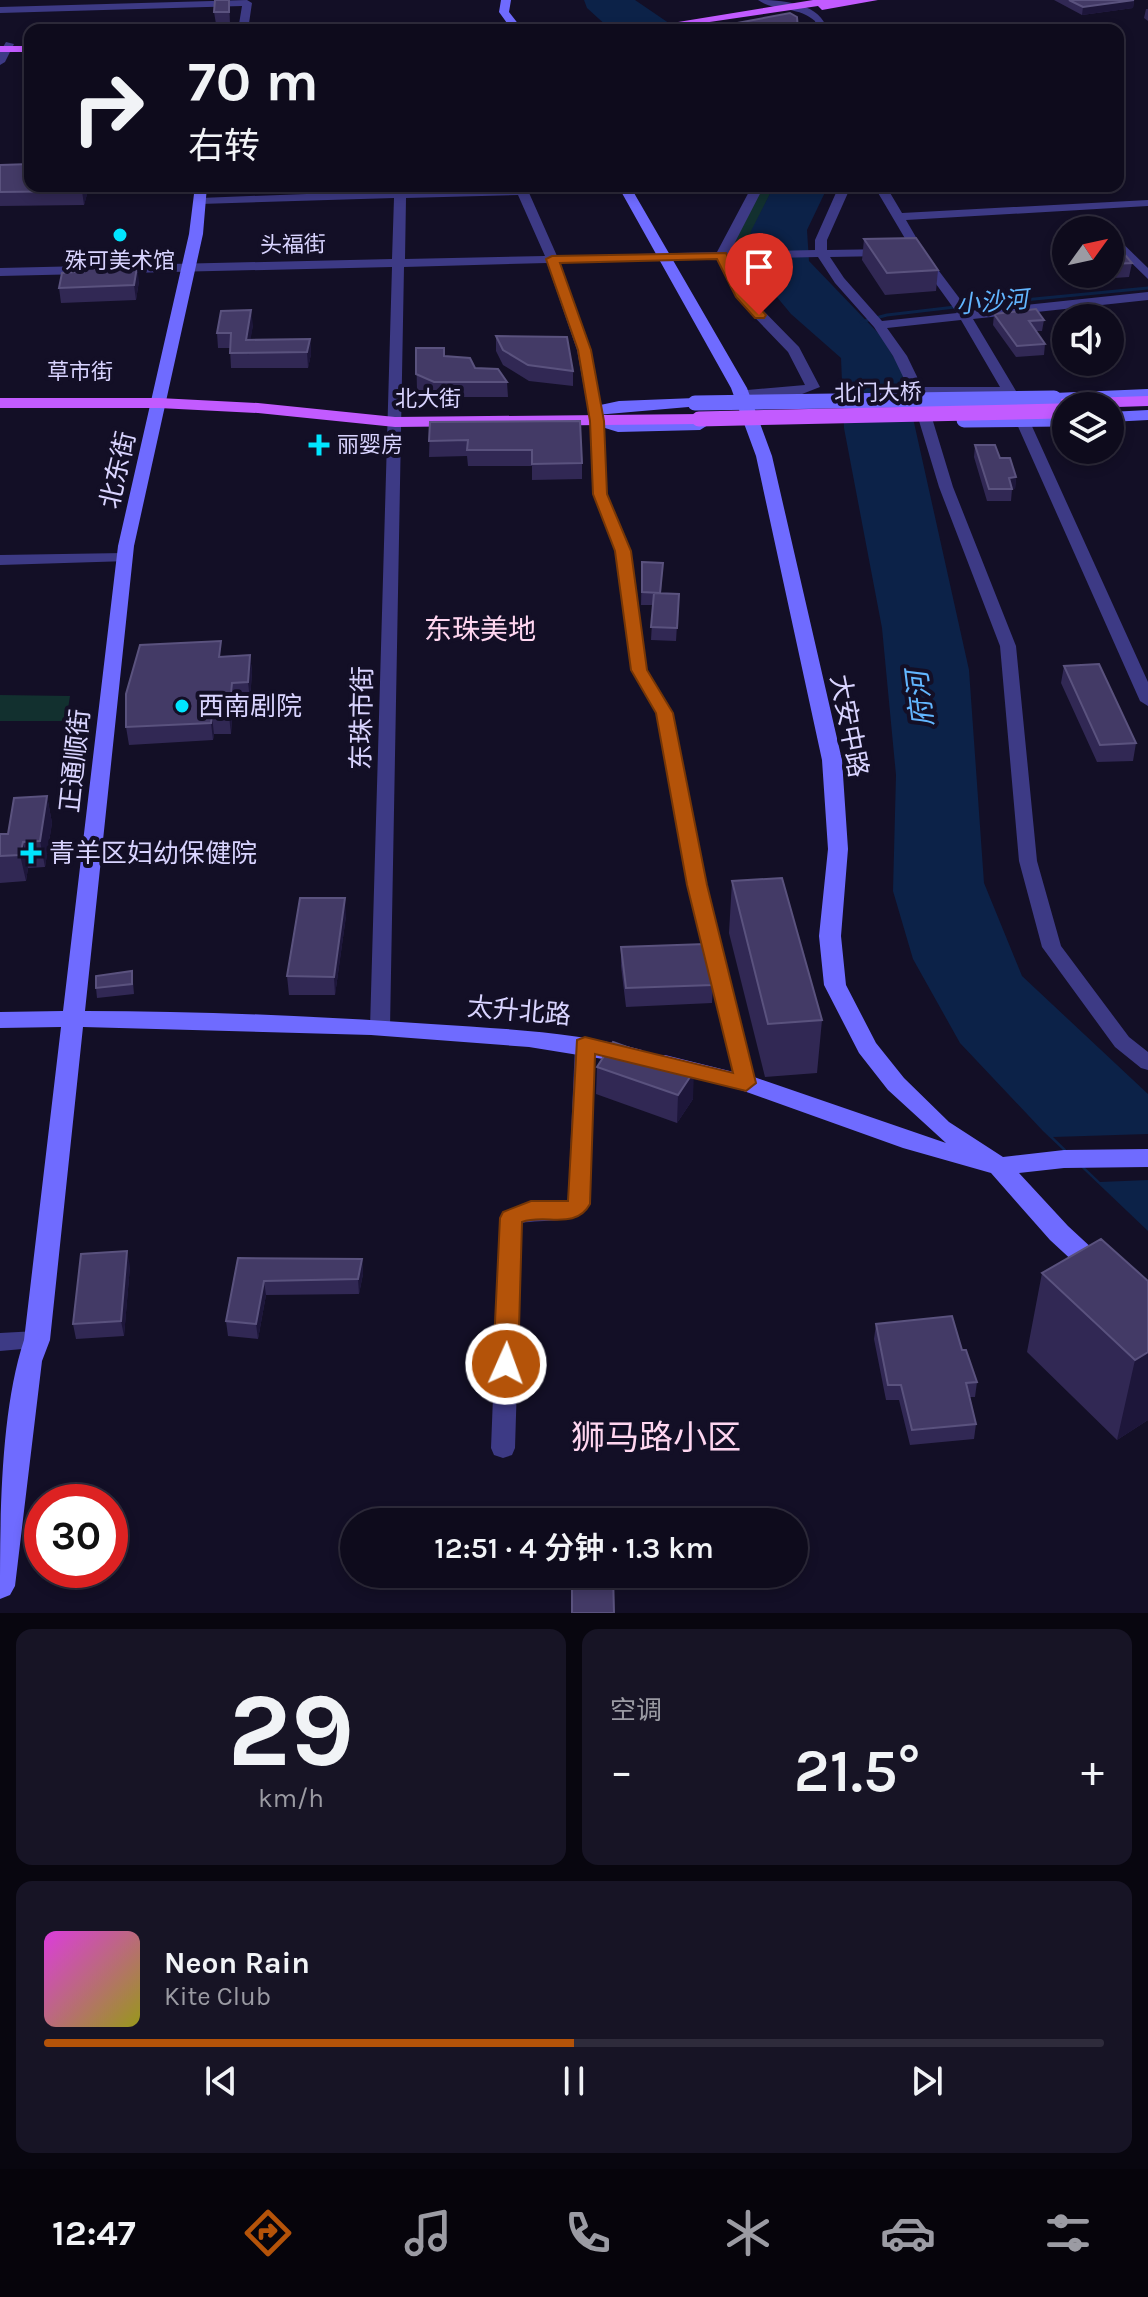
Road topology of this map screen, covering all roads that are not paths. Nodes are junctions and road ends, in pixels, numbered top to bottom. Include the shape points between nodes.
1 (506, 0) edge
2 (763, 0) edge
3 (834, 0) edge
4 (873, 0) edge
5 (777, 8) junction
6 (809, 9) junction
7 (0, 10) edge
8 (244, 24) edge
9 (513, 24) edge
10 (705, 24) edge
11 (713, 24) edge
12 (820, 24) edge
13 (24, 46) edge
14 (4, 47) edge
15 (0, 62) edge
16 (460, 192) edge
17 (521, 192) edge
18 (627, 192) edge
19 (755, 192) edge
20 (842, 192) edge
21 (884, 192) edge
22 (201, 193) edge
23 (400, 195) junction
24 (1148, 203) edge
25 (1083, 207) junction
26 (1092, 216) edge
27 (900, 217) junction
28 (1124, 250) edge
29 (919, 252) junction
30 (816, 253) junction
31 (722, 255) junction
32 (663, 257) junction
33 (552, 259) junction
34 (399, 263) junction
35 (188, 268) junction
36 (0, 272) edge
37 (1148, 275) edge
38 (1148, 296) edge
39 (964, 314) junction
40 (875, 321) junction
41 (917, 391) junction
42 (1009, 391) junction
43 (0, 394) edge
44 (741, 394) junction
45 (1148, 394) edge
46 (159, 398) junction
47 (1124, 398) edge
48 (1148, 401) edge
49 (0, 403) edge
50 (1124, 403) edge
51 (1148, 408) edge
52 (1124, 409) edge
53 (1052, 410) edge
54 (1052, 410) edge
55 (698, 414) junction
56 (395, 415) junction
57 (1148, 415) edge
58 (596, 416) junction
59 (1124, 416) edge
60 (124, 558) junction
61 (0, 560) edge
62 (1148, 701) edge
63 (72, 1018) junction
64 (0, 1020) edge
65 (380, 1028) junction
66 (585, 1045) junction
67 (1148, 1063) edge
68 (746, 1083) junction
69 (1148, 1158) edge
70 (999, 1166) junction
71 (1117, 1286) edge
72 (37, 1340) junction
73 (0, 1342) edge
74 (503, 1448) dead end
75 (0, 1586) edge

1 - 9 street via 504,12
2 - 5 street
3 - 5 main road
4 - 6 main road
5 - 6 street
5 - 10 main road
6 - 11 main road
6 - 12 street
7 - 8 street via 247,3
13 - 14 main road
14 - 15 street
16 - 23 street
17 - 33 street
18 - 32 street, 大安中路
19 - 31 street
20 - 30 street
21 - 27 street
22 - 23 street
22 - 35 street, 北东街
23 - 34 street, 东珠市街
24 - 25 street
25 - 26 street
25 - 27 street
27 - 29 street
28 - 37 street
29 - 30 street, 头福街
29 - 39 street
30 - 31 street, 头福街
30 - 40 street
31 - 32 street, 头福街
31 - 44 street via 742,297 794,350 813,387
32 - 33 street, 头福街
32 - 44 street, 大安中路
33 - 34 street, 头福街
33 - 58 street via 584,350
34 - 35 street, 头福街
34 - 56 street, 东珠市街
35 - 36 street, 头福街
35 - 46 street, 北东街
38 - 39 street
39 - 40 street
39 - 42 street
40 - 41 street
41 - 42 street
41 - 67 street via 946,487 1008,646 1028,861 1052,947 1122,1042
42 - 62 street
43 - 46 main road, 草市街
44 - 70 street, 大安中路 via 764,456 832,760 838,823 830,921 835,985 867,1047 896,1084 941,1128
45 - 47 street
46 - 49 main road, 草市街
46 - 56 main road, 北大街
46 - 60 street, 北东街
48 - 50 main road
51 - 52 main road
53 - 55 street, bridge
54 - 55 street, bridge
55 - 58 street via 619,406
55 - 58 street via 618,427
56 - 58 main road, 北大街
56 - 65 street, 东珠市街
57 - 59 street
58 - 68 street via 600,494 623,551 639,670 665,713 697,885
60 - 61 street
60 - 63 street, 正通顺街
63 - 64 street, 太升北路
63 - 65 street, 太升北路
63 - 72 street, 正通顺街
65 - 66 street, 太升北路
66 - 68 street, 太升北路
66 - 74 street via 579,1204 568,1212 531,1210 511,1218
68 - 70 street, 太升北路 via 911,1142
69 - 70 street, 太升北路
70 - 71 street, 大安中路 via 1059,1233
72 - 73 street
72 - 75 street, 正通顺街 via 29,1361

